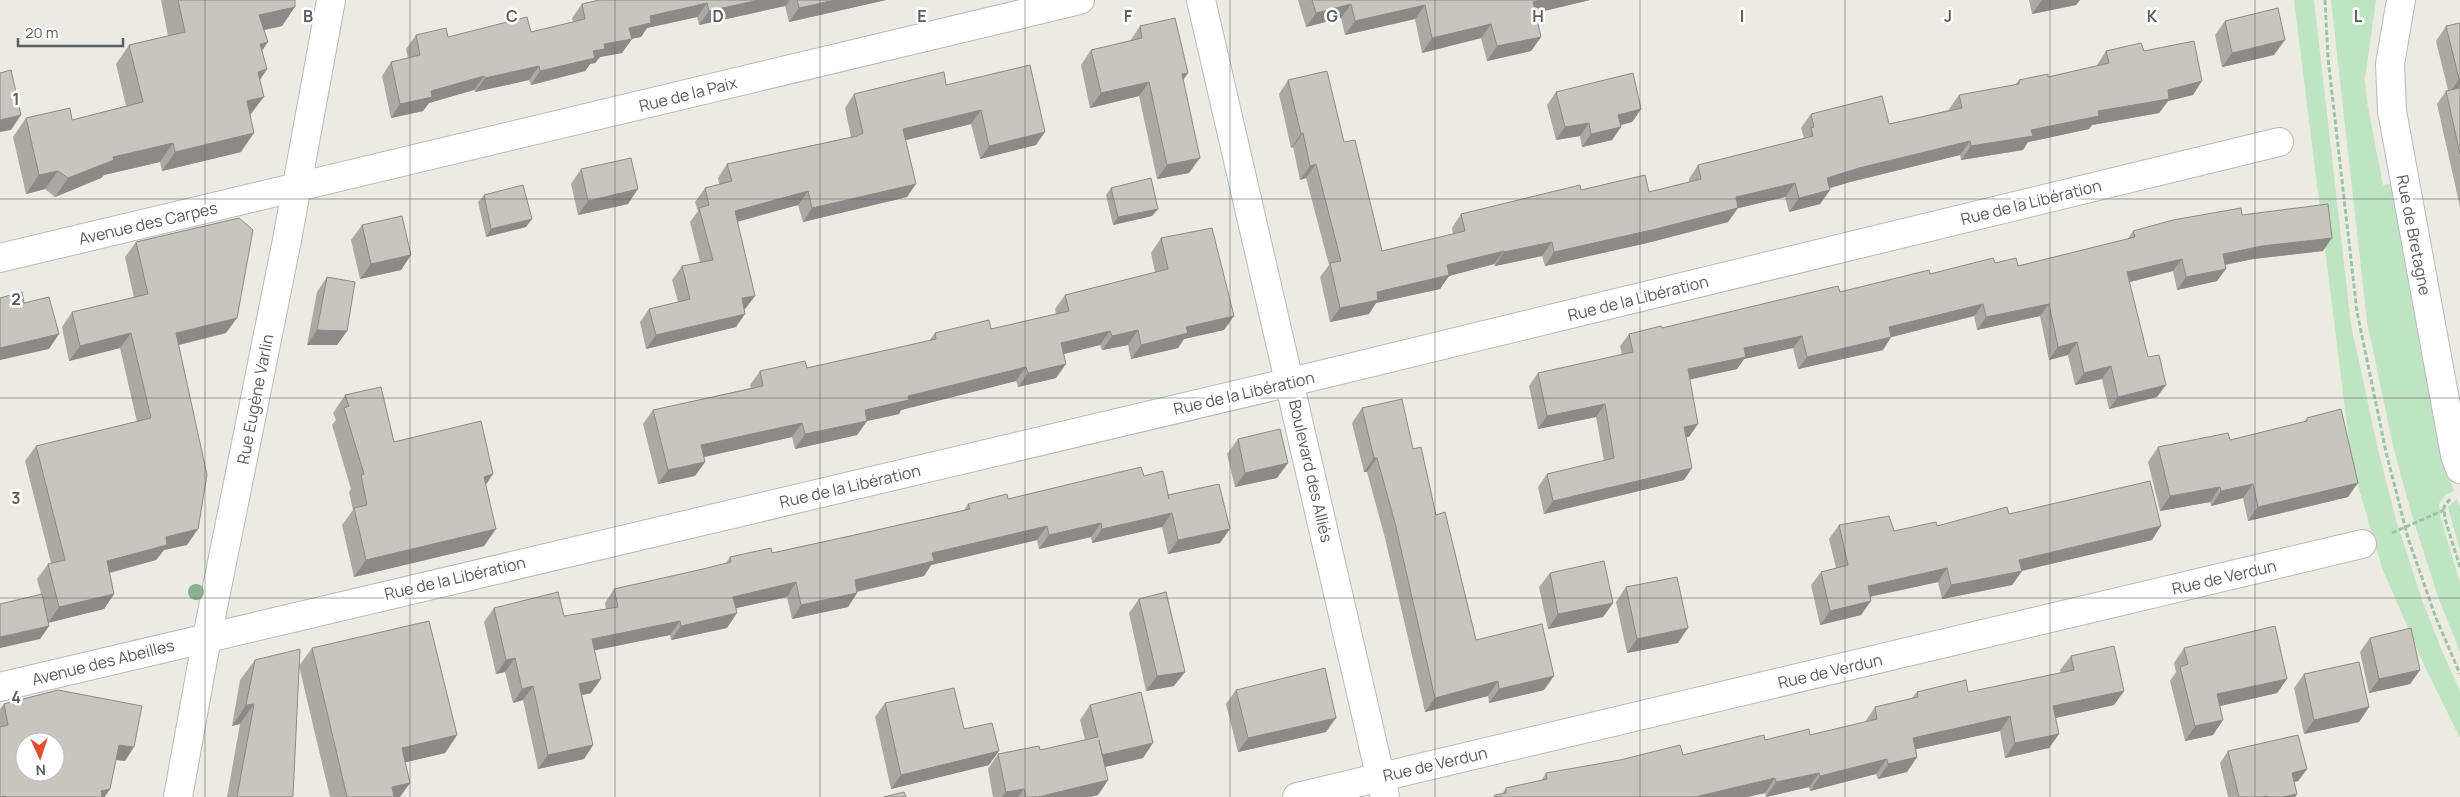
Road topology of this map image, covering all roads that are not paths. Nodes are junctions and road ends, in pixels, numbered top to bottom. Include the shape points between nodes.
1 (331, 0) edge
2 (1080, 0) edge
3 (1201, 0) edge
4 (2401, 0) edge
5 (2279, 142) dead end
6 (296, 189) junction
7 (0, 258) edge
8 (1290, 382) junction
9 (2458, 459) edge
10 (2362, 544) road end
11 (207, 637) junction
12 (0, 687) edge
13 (1383, 787) edge
14 (178, 797) edge
15 (1297, 797) edge

1 - 6 street, Rue Eugène Varlin
2 - 6 street, Rue de la Paix
3 - 8 street, Boulevard des Alliés
4 - 9 street, Rue de Bretagne via 2390,64 2392,111
5 - 8 street, Rue de la Libération
6 - 7 street, Avenue des Carpes
6 - 11 street, Rue Eugène Varlin
8 - 11 street, Rue de la Libération
8 - 13 street, Boulevard des Alliés
10 - 13 street, Rue de Verdun
11 - 12 street, Avenue des Abeilles
11 - 14 street, Rue Eugène Varlin
13 - 15 street, Rue de Verdun

